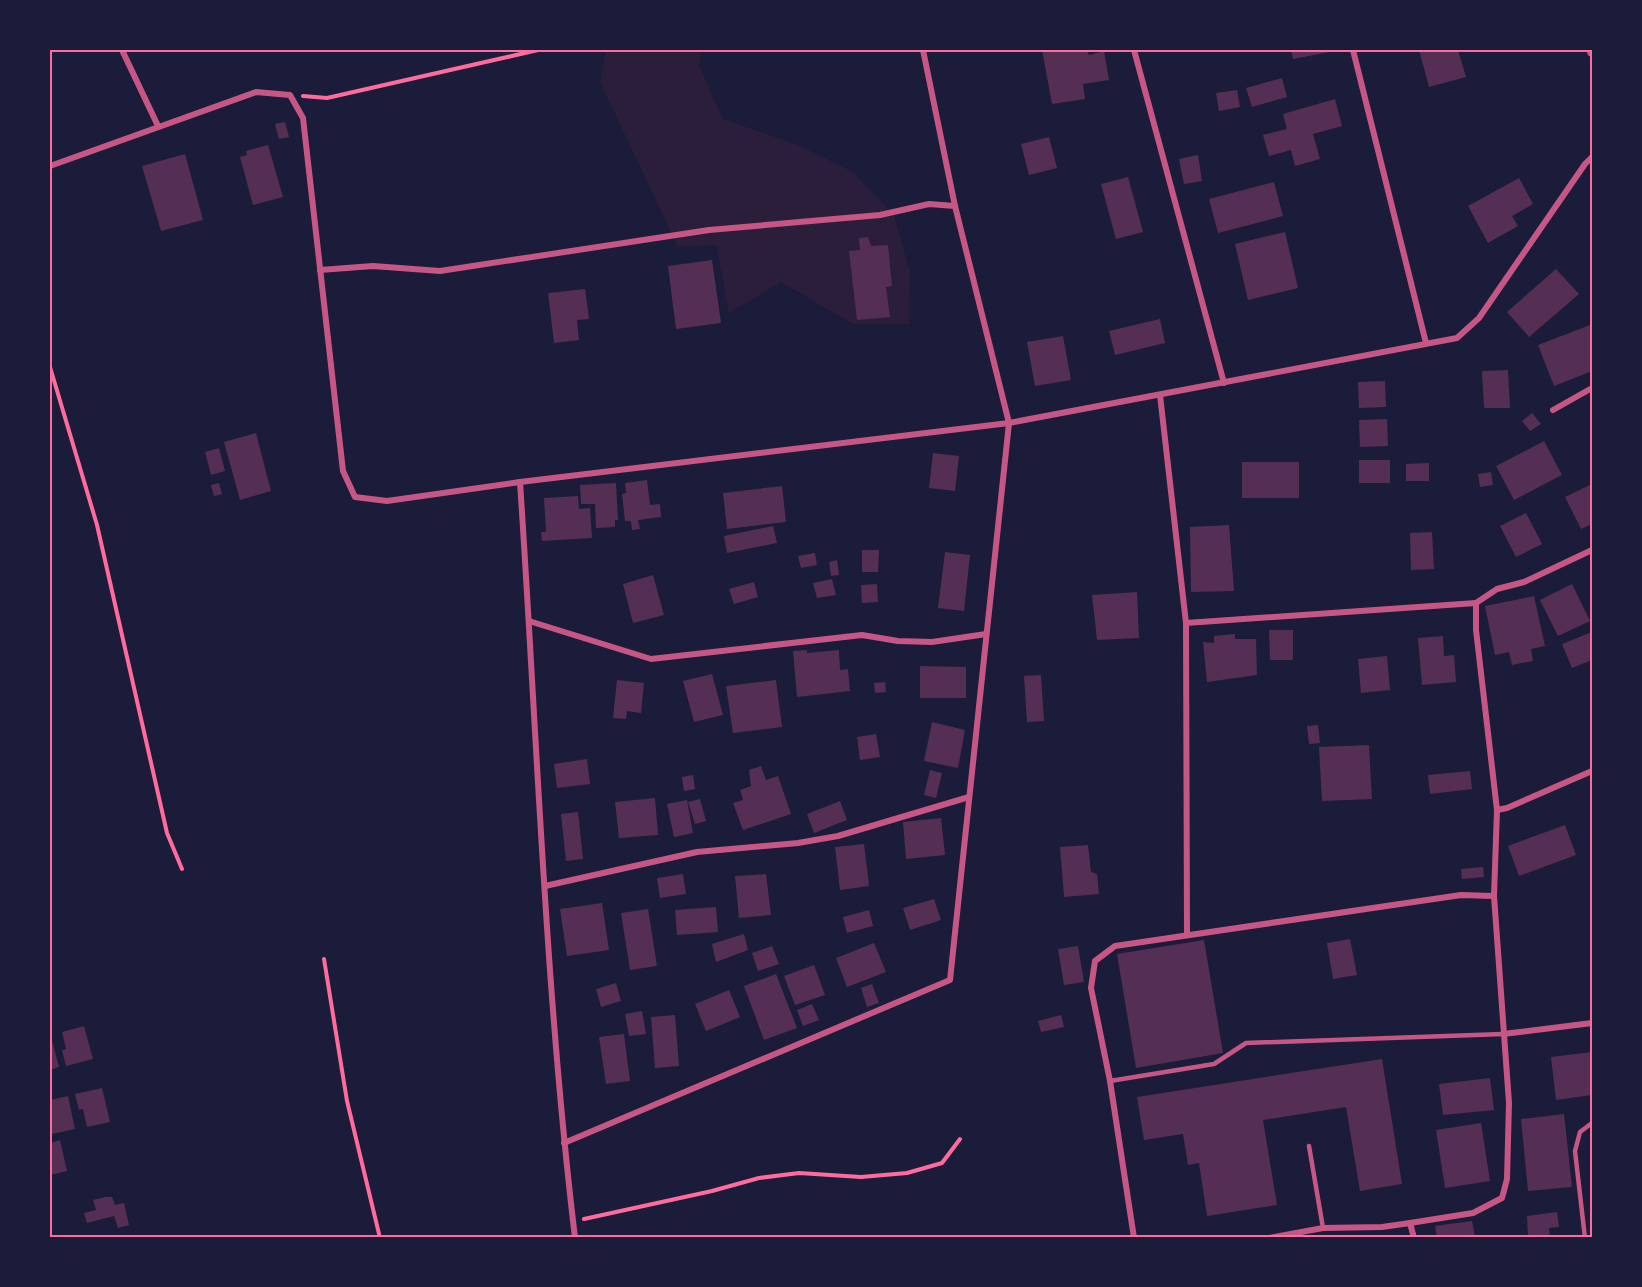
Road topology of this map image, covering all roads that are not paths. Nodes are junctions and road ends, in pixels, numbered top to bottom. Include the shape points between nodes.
1 (122, 50) edge
2 (923, 50) edge
3 (1134, 50) edge
4 (1353, 50) edge
5 (158, 126) junction
6 (1593, 157) edge
7 (50, 165) edge
8 (955, 206) junction
9 (320, 270) junction
10 (1426, 343) junction
11 (1224, 383) junction
12 (1593, 388) edge
13 (1160, 395) junction
14 (1553, 410) dead end
15 (1009, 423) junction
16 (520, 482) junction
17 (1593, 550) edge
18 (1476, 603) junction
19 (529, 621) junction
20 (1186, 623) junction
21 (986, 634) junction
22 (1593, 771) edge
23 (969, 797) junction
24 (1497, 810) junction
25 (544, 886) junction
26 (1494, 896) junction
27 (1187, 934) junction
28 (1593, 1023) edge
29 (1503, 1034) junction
30 (1110, 1081) junction
31 (1593, 1123) edge
32 (564, 1143) junction
33 (1309, 1146) dead end
34 (1410, 1223) junction
35 (1323, 1228) junction
36 (575, 1238) edge
37 (1134, 1238) edge
38 (1269, 1238) edge
39 (1414, 1238) edge
40 (1585, 1238) edge

1 - 5 street
2 - 8 street
3 - 11 street
4 - 10 street
5 - 7 street
5 - 9 street via 256,92 290,95 303,118
6 - 10 street via 1479,318 1457,338
8 - 9 street via 929,204 880,215 709,230 440,271 373,266
8 - 15 street
9 - 16 street via 343,471 355,497 387,501
10 - 11 street
11 - 13 street
12 - 14 street
13 - 15 street
13 - 20 street
15 - 16 street
15 - 21 street
16 - 19 street
17 - 18 street via 1524,582 1497,589
18 - 20 street
18 - 24 street
19 - 21 street via 651,659 862,635 932,642
19 - 25 street
20 - 27 street
21 - 23 street
22 - 24 street
23 - 25 street via 838,836 697,852
23 - 32 street via 950,980
24 - 26 street
25 - 32 street
26 - 27 street via 1461,895
26 - 29 street
27 - 30 street via 1115,946 1095,961 1091,988
28 - 29 street
29 - 30 lane via 1246,1043 1214,1064
29 - 34 street via 1509,1103 1507,1179 1502,1198 1473,1213
30 - 37 street
31 - 40 lane via 1580,1132 1575,1151
32 - 36 street
33 - 35 lane
34 - 35 street
34 - 39 street
35 - 38 street

